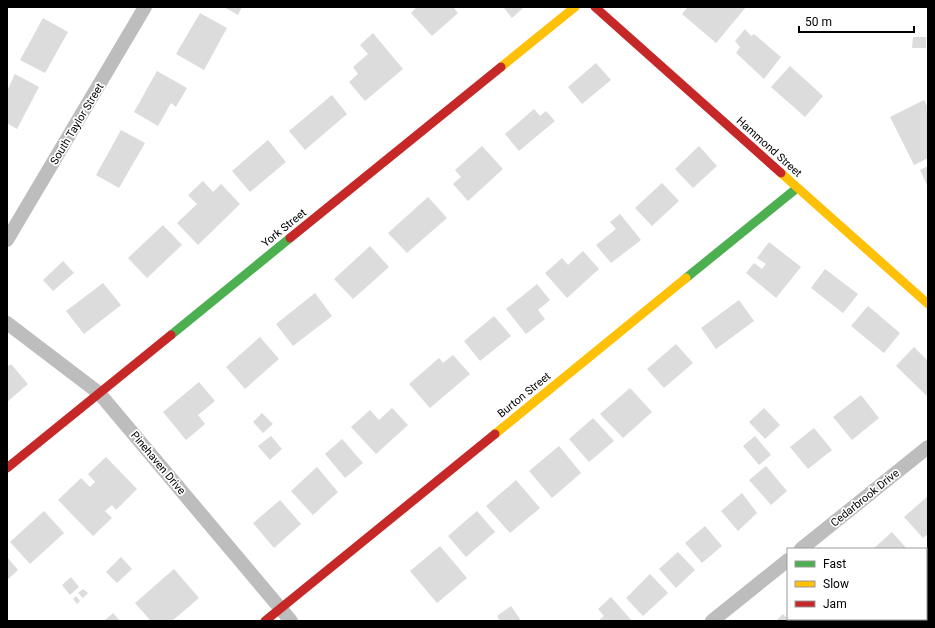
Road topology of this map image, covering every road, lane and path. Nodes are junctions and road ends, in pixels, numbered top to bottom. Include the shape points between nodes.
1 (145, 7) edge
2 (575, 7) edge
3 (595, 7) edge
4 (797, 188) junction
5 (7, 240) edge
6 (928, 304) edge
7 (7, 323) edge
8 (99, 393) junction
9 (928, 447) edge
10 (7, 468) edge
11 (802, 548) edge
12 (787, 561) edge
13 (281, 608) junction
14 (265, 621) edge
15 (291, 621) edge
16 (712, 621) edge

1 - 5 street, South Taylor Street
2 - 8 street, York Street
3 - 4 street, Hammond Street
4 - 6 street, Hammond Street
4 - 13 street, Burton Street
7 - 8 street, Pinehaven Drive
8 - 10 street, York Street
8 - 13 street, Pinehaven Drive
9 - 11 street, Cedarbrook Drive
12 - 16 street
13 - 14 street, Burton Street
13 - 15 street, Pinehaven Drive

